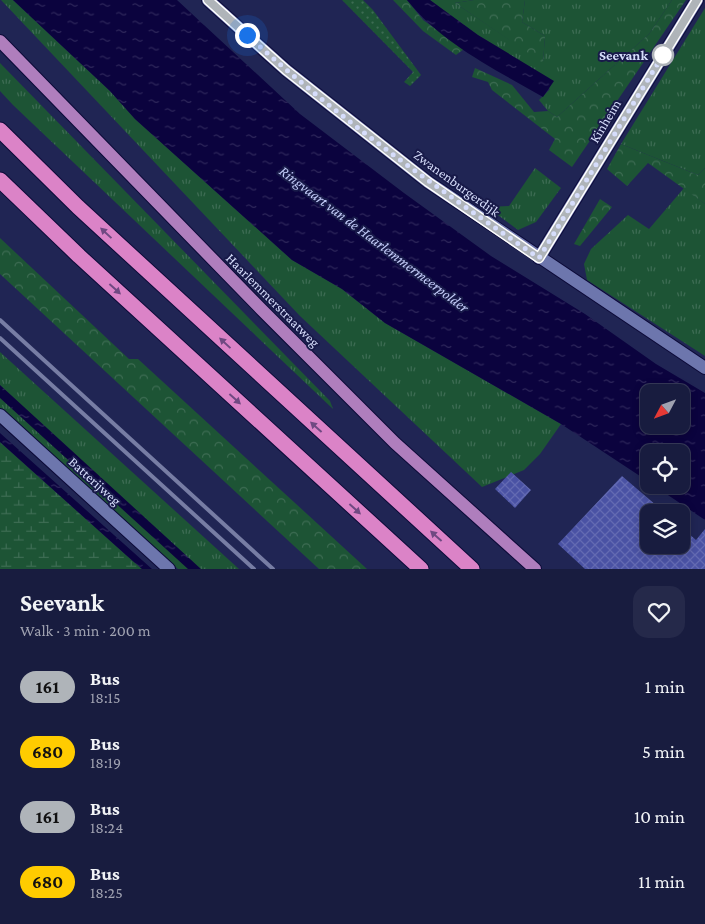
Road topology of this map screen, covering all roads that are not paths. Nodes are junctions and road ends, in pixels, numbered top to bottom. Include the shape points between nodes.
1 (208, 0) edge
2 (697, 0) edge
3 (0, 41) edge
4 (0, 130) edge
5 (0, 180) edge
6 (0, 193) edge
7 (79, 256) junction
8 (539, 258) junction
9 (705, 368) edge
10 (0, 416) edge
11 (169, 569) edge
12 (421, 569) edge
13 (472, 569) edge
14 (535, 569) edge

1 - 8 street, Zwanenburgerdijk via 286,70 428,182
2 - 8 street, Kinheim
3 - 14 main road, Haarlemmerstraatweg via 395,443
13 -> 4 highway via 78,207
5 - 7 highway
6 - 7 highway
7 -> 12 highway
8 - 9 street, Zwanenburgerdijk
10 - 11 street, Batterijweg

